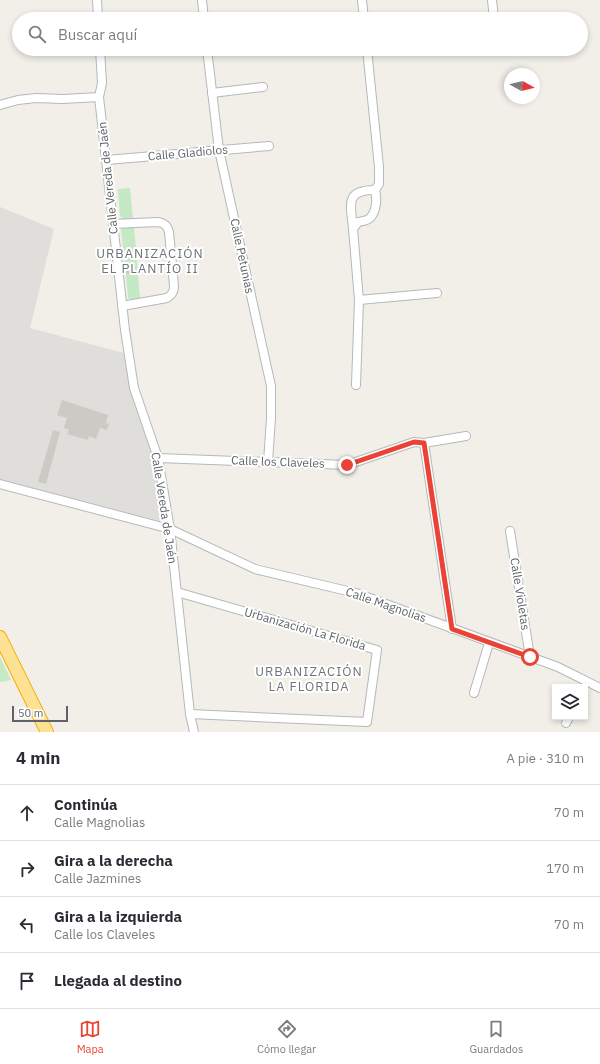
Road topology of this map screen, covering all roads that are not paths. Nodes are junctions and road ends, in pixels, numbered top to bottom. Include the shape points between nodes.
1 (97, 0) edge
2 (202, 0) edge
3 (362, 0) edge
4 (492, 0) edge
5 (98, 12) edge
6 (203, 12) edge
7 (363, 12) edge
8 (493, 12) edge
9 (100, 56) edge
10 (208, 56) edge
11 (368, 56) edge
12 (263, 87) dead end
13 (212, 93) junction
14 (99, 97) junction
15 (0, 105) edge
16 (269, 146) dead end
17 (219, 150) junction
18 (107, 160) junction
19 (375, 190) junction
20 (113, 224) junction
21 (353, 229) junction
22 (437, 293) dead end
23 (359, 300) junction
24 (122, 306) junction
25 (356, 385) dead end
26 (466, 436) dead end
27 (424, 443) junction
28 (158, 458) junction
29 (268, 462) junction
30 (0, 484) edge
31 (170, 529) junction
32 (510, 531) dead end
33 (177, 592) junction
34 (452, 629) junction
35 (0, 637) edge
36 (490, 643) junction
37 (530, 657) junction
38 (585, 684) edge
39 (588, 685) edge
40 (600, 688) edge
41 (474, 693) dead end
42 (190, 714) junction
43 (47, 732) edge
44 (194, 732) edge

1 - 5 street
2 - 6 street
3 - 7 street
4 - 8 street
9 - 14 street, Calle Vereda de Jaén via 102,83
10 - 13 street, Calle Petunias
11 - 19 street via 379,166 379,184
12 - 13 street
13 - 17 street, Calle Petunias
14 - 15 street via 36,98
14 - 18 street, Calle Vereda de Jaén
16 - 17 street, Calle Gladiolos
17 - 18 street, Calle Gladiolos
17 - 29 street, Calle Petunias via 271,386 272,418
18 - 20 street, Calle Vereda de Jaén
19 - 21 street via 374,211 370,218 358,222
19 - 21 street via 361,191 352,197
20 - 24 street, Calle Vereda de Jaén
20 - 24 street via 158,222 167,226 169,232 174,292 167,298
21 - 23 street
22 - 23 street
23 - 25 street
24 - 28 street, Calle Vereda de Jaén via 134,388
26 - 27 street, Calle los Claveles
27 - 29 street, Calle los Claveles via 414,442 347,465
27 - 34 street
28 - 29 street, Calle los Claveles
28 - 31 street, Calle Vereda de Jaén
30 - 31 street, Calle Magnolias
31 - 33 street, Calle Vereda de Jaén
31 - 34 street, Calle Magnolias via 255,569 356,593
32 - 37 street, Calle Violetas
33 - 42 street, Calle Vereda de Jaén
33 - 42 street, Urbanización La Florida via 377,650 367,722
34 - 36 street, Calle Magnolias
35 - 43 highway
36 - 37 street, Calle Magnolias
36 - 41 street
37 - 38 street, Calle Magnolias via 558,667
39 - 40 street, Calle Magnolias
42 - 44 street, Calle Vereda de Jaén

